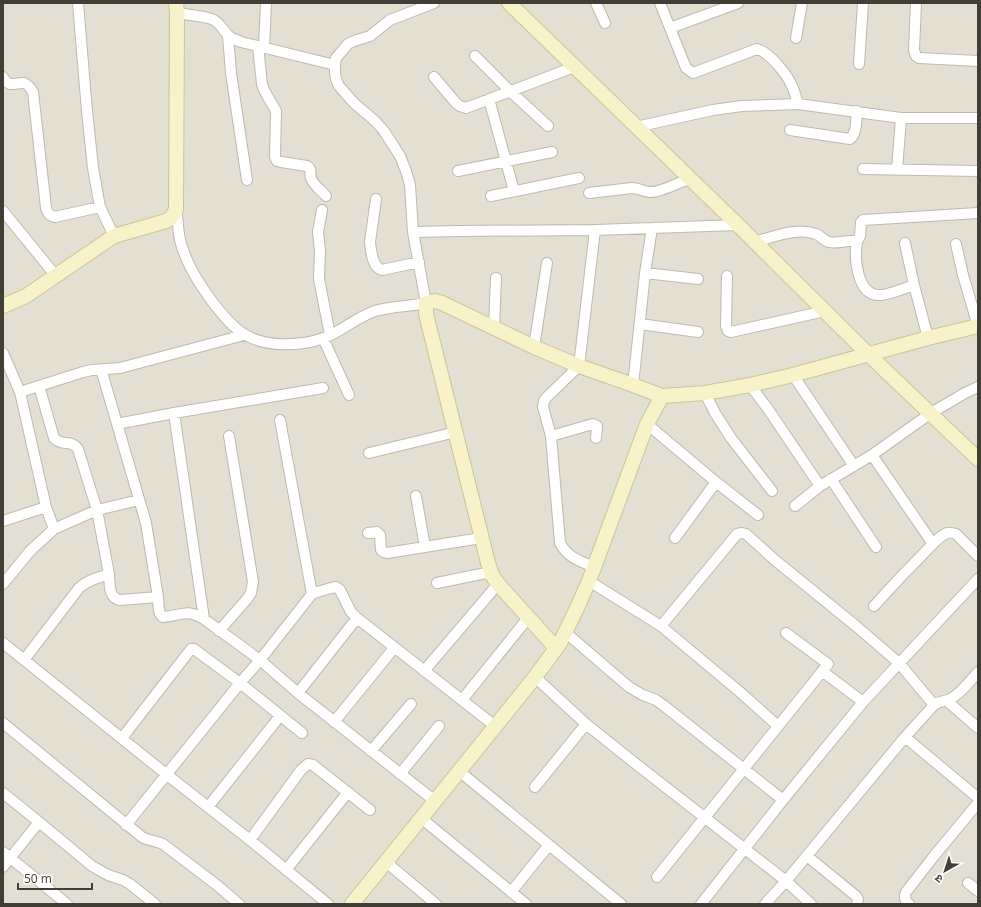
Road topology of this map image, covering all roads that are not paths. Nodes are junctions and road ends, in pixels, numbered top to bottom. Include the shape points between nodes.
1 (78, 3) edge
2 (266, 3) edge
3 (434, 3) edge
4 (509, 3) edge
5 (596, 3) edge
6 (660, 3) edge
7 (738, 3) edge
8 (863, 3) edge
9 (916, 3) edge
10 (799, 6) edge
11 (176, 8) edge
12 (605, 23) dead end
13 (670, 28) junction
14 (228, 36) junction
15 (796, 38) dead end
16 (261, 47) junction
17 (475, 56) dead end
18 (978, 61) edge
19 (859, 64) dead end
20 (335, 65) junction
21 (574, 67) junction
22 (3, 77) edge
23 (434, 77) dead end
24 (510, 91) junction
25 (489, 99) junction
26 (798, 104) junction
27 (857, 111) junction
28 (901, 118) junction
29 (978, 118) edge
30 (548, 126) dead end
31 (636, 127) junction
32 (790, 130) dead end
33 (552, 152) dead end
34 (506, 162) junction
35 (863, 169) dead end
36 (897, 170) junction
37 (458, 171) dead end
38 (978, 171) edge
39 (579, 178) dead end
40 (689, 179) junction
41 (247, 180) dead end
42 (514, 191) junction
43 (588, 193) dead end
44 (326, 196) dead end
45 (491, 196) dead end
46 (376, 199) dead end
47 (100, 207) junction
48 (176, 210) junction
49 (322, 210) dead end
50 (3, 211) edge
51 (978, 213) edge
52 (738, 226) junction
53 (652, 228) junction
54 (595, 230) junction
55 (413, 232) junction
56 (114, 236) junction
57 (754, 242) junction
58 (856, 242) junction
59 (905, 243) dead end
60 (956, 244) dead end
61 (419, 262) junction
62 (547, 264) dead end
63 (646, 273) junction
64 (56, 276) junction
65 (727, 276) dead end
66 (496, 278) dead end
67 (698, 279) dead end
68 (914, 285) junction
69 (426, 303) junction
70 (3, 306) edge
71 (825, 311) junction
72 (640, 324) junction
73 (978, 326) edge
74 (494, 328) junction
75 (698, 332) dead end
76 (244, 335) junction
77 (327, 336) junction
78 (928, 338) junction
79 (534, 347) junction
80 (3, 353) edge
81 (868, 354) junction
82 (579, 366) junction
83 (101, 369) junction
84 (793, 375) junction
85 (633, 385) junction
86 (750, 385) junction
87 (39, 386) junction
88 (978, 387) edge
89 (323, 388) dead end
90 (20, 392) junction
91 (705, 393) junction
92 (349, 396) dead end
93 (662, 396) junction
94 (174, 413) junction
95 (931, 413) junction
96 (280, 420) dead end
97 (117, 424) junction
98 (647, 424) junction
99 (456, 432) junction
100 (229, 436) dead end
101 (551, 436) junction
102 (596, 438) dead end
103 (369, 453) dead end
104 (872, 455) junction
105 (977, 458) edge
106 (854, 466) junction
107 (831, 479) junction
108 (716, 482) junction
109 (820, 486) junction
110 (772, 491) dead end
111 (416, 496) dead end
112 (139, 500) junction
113 (795, 506) dead end
114 (46, 507) junction
115 (97, 510) junction
116 (758, 515) dead end
117 (3, 521) edge
118 (54, 529) junction
119 (368, 532) dead end
120 (481, 538) junction
121 (675, 538) dead end
122 (933, 544) junction
123 (425, 547) junction
124 (876, 547) dead end
125 (978, 556) edge
126 (594, 567) junction
127 (109, 574) junction
128 (495, 578) junction
129 (978, 579) edge
130 (589, 581) junction
131 (436, 583) dead end
132 (3, 584) edge
133 (312, 594) junction
134 (158, 597) junction
135 (874, 606) dead end
136 (357, 618) junction
137 (528, 618) junction
138 (204, 620) junction
139 (661, 626) junction
140 (219, 630) junction
141 (565, 632) junction
142 (786, 633) dead end
143 (3, 643) edge
144 (394, 648) junction
145 (556, 648) junction
146 (24, 660) junction
147 (260, 660) junction
148 (899, 663) junction
149 (424, 671) junction
150 (822, 672) junction
151 (978, 672) edge
152 (535, 677) junction
153 (240, 683) junction
154 (298, 693) junction
155 (462, 700) junction
156 (947, 700) junction
157 (863, 702) junction
158 (411, 704) dead end
159 (934, 705) junction
160 (280, 716) junction
161 (334, 722) junction
162 (3, 723) edge
163 (586, 724) junction
164 (439, 726) dead end
165 (495, 726) junction
166 (778, 726) junction
167 (978, 728) edge
168 (302, 733) dead end
169 (905, 737) junction
170 (122, 738) junction
171 (371, 751) junction
172 (743, 769) junction
173 (459, 771) junction
174 (166, 774) junction
175 (400, 774) junction
176 (535, 787) dead end
177 (348, 792) junction
178 (3, 793) edge
179 (978, 798) edge
180 (783, 800) junction
181 (434, 801) junction
182 (978, 803) edge
183 (208, 808) junction
184 (370, 810) dead end
185 (421, 818) junction
186 (705, 818) junction
187 (39, 822) junction
188 (126, 825) junction
189 (250, 840) junction
190 (549, 845) junction
191 (744, 849) junction
192 (7, 855) edge
193 (806, 856) junction
194 (386, 862) junction
195 (3, 867) edge
196 (286, 870) junction
197 (657, 877) dead end
198 (786, 881) junction
199 (968, 883) dead end
200 (978, 891) edge
201 (510, 892) junction
202 (356, 902) edge
203 (67, 904) edge
204 (155, 904) edge
205 (239, 904) edge
206 (328, 904) edge
207 (436, 904) edge
208 (526, 904) edge
209 (621, 904) edge
210 (701, 904) edge
211 (765, 904) edge
212 (811, 904) edge
213 (857, 904) edge
214 (909, 904) edge

1 - 47 street via 92,161
2 - 16 street
3 - 20 street via 398,16 370,36 348,44 336,58
4 - 21 street
5 - 12 street
6 - 13 street
7 - 13 street
8 - 19 street
9 - 18 street via 916,56
10 - 15 street
11 - 14 street via 214,20
11 - 48 street
13 - 26 street via 686,68 693,73 757,49 761,50 774,61 792,84
14 - 16 street
14 - 41 street
16 - 20 street
16 - 44 street via 262,84 276,111 277,160 309,168 312,180
17 - 24 street
20 - 55 street via 334,72 339,86 384,131 400,156 410,185
21 - 24 street
21 - 31 street
22 - 47 street via 10,84 24,83 33,92 48,213 56,216
23 - 25 street via 456,103 463,107
24 - 25 street
24 - 30 street
25 - 34 street
26 - 27 street
26 - 31 street via 713,110
27 - 28 street
27 - 32 street via 852,139
28 - 29 street
28 - 36 street
31 - 40 street
33 - 34 street
34 - 37 street
34 - 42 street
35 - 36 street
36 - 38 street
39 - 42 street
40 - 43 street via 654,192 632,188
40 - 52 street
42 - 45 street
46 - 61 street via 370,242 374,264 382,270
47 - 56 street
48 - 56 street via 166,221
48 - 76 street via 180,240 193,273 219,310
49 - 77 street via 318,232 319,279
50 - 64 street
51 - 58 street via 863,220
52 - 53 street
52 - 57 street
53 - 54 street
53 - 63 street
54 - 55 street
54 - 82 street
55 - 61 street
56 - 64 street
57 - 58 street via 797,232 818,234 830,242
57 - 71 street
58 - 68 street via 858,276 873,294 883,295
59 - 68 street
60 - 73 street
61 - 69 street
62 - 79 street
63 - 67 street
63 - 72 street
64 - 70 street via 26,296
65 - 71 street via 728,331
66 - 74 street
68 - 78 street
69 - 74 street via 442,303
69 - 77 street via 374,311
69 - 99 street via 426,314
71 - 81 street
72 - 75 street
72 - 85 street
73 - 78 street
74 - 79 street
76 - 77 street via 280,345
76 - 83 street via 120,368
77 - 92 street
78 - 81 street
79 - 82 street
80 - 90 street
81 - 84 street
81 - 95 street
82 - 85 street
82 - 101 street via 544,401 543,407
83 - 87 street via 82,372
83 - 97 street
84 - 86 street
84 - 106 street
85 - 93 street
86 - 91 street
86 - 109 street
87 - 90 street
87 - 115 street via 54,438 58,442 71,443 78,449
88 - 95 street
89 - 94 street
90 - 114 street
91 - 93 street
91 - 110 street via 731,438
93 - 98 street
94 - 97 street
94 - 138 street
95 - 104 street
95 - 105 street
96 - 133 street
97 - 112 street
98 - 108 street
98 - 126 street
99 - 103 street
99 - 120 street
100 - 140 street via 253,582 247,599
101 - 102 street via 593,424 597,427
101 - 126 street via 560,543 570,556
104 - 106 street
104 - 122 street
106 - 107 street
107 - 109 street
107 - 124 street
108 - 116 street
108 - 121 street
109 - 113 street
111 - 123 street
112 - 115 street
112 - 134 street via 146,523
114 - 117 street
114 - 118 street
115 - 118 street
115 - 127 street
118 - 132 street via 30,550
119 - 123 street via 377,532 380,535 380,547 384,552
120 - 123 street
120 - 128 street
122 - 125 street via 943,535 952,532
122 - 135 street
126 - 130 street
127 - 134 street via 111,593 116,599
127 - 146 street via 84,583 79,588
128 - 131 street
128 - 137 street
128 - 149 street
129 - 148 street
130 - 139 street
130 - 141 street
133 - 136 street via 336,587
133 - 147 street
134 - 138 street via 163,617 190,613
136 - 144 street
136 - 154 street
137 - 145 street
137 - 155 street
138 - 140 street
139 - 148 street via 737,534 742,533
139 - 166 street
140 - 147 street
141 - 145 street
141 - 172 street via 629,687 663,705
142 - 150 street via 828,664
143 - 146 street
144 - 149 street
144 - 161 street
145 - 152 street
146 - 170 street
147 - 153 street
147 - 154 street
148 - 157 street
148 - 159 street
149 - 155 street
150 - 157 street
150 - 166 street
151 - 156 street via 955,696
152 - 163 street
152 - 165 street
153 - 160 street
153 - 170 street via 191,649
153 - 174 street
154 - 161 street
155 - 165 street
156 - 159 street
156 - 167 street
157 - 180 street
158 - 171 street
159 - 169 street
160 - 168 street
160 - 183 street
161 - 171 street
162 - 188 street
163 - 176 street
163 - 186 street
164 - 175 street
165 - 173 street
166 - 172 street
169 - 179 street
169 - 193 street
170 - 174 street
171 - 175 street
172 - 180 street
172 - 186 street
173 - 181 street
173 - 190 street
174 - 183 street
174 - 188 street
175 - 181 street
177 - 184 street
177 - 189 street via 313,765 308,764
177 - 196 street
178 - 187 street
180 - 191 street
181 - 185 street
182 - 214 street via 906,892 904,896
183 - 189 street
185 - 194 street
185 - 201 street
186 - 191 street
186 - 197 street
187 - 192 street
187 - 204 street via 92,866 130,884
188 - 205 street via 142,837 163,844
189 - 196 street
190 - 201 street
190 - 209 street
191 - 198 street
191 - 210 street
192 - 195 street
192 - 203 street
193 - 198 street
193 - 213 street via 856,896
194 - 202 street
194 - 207 street
196 - 206 street
198 - 211 street
198 - 212 street
199 - 200 street
201 - 208 street

